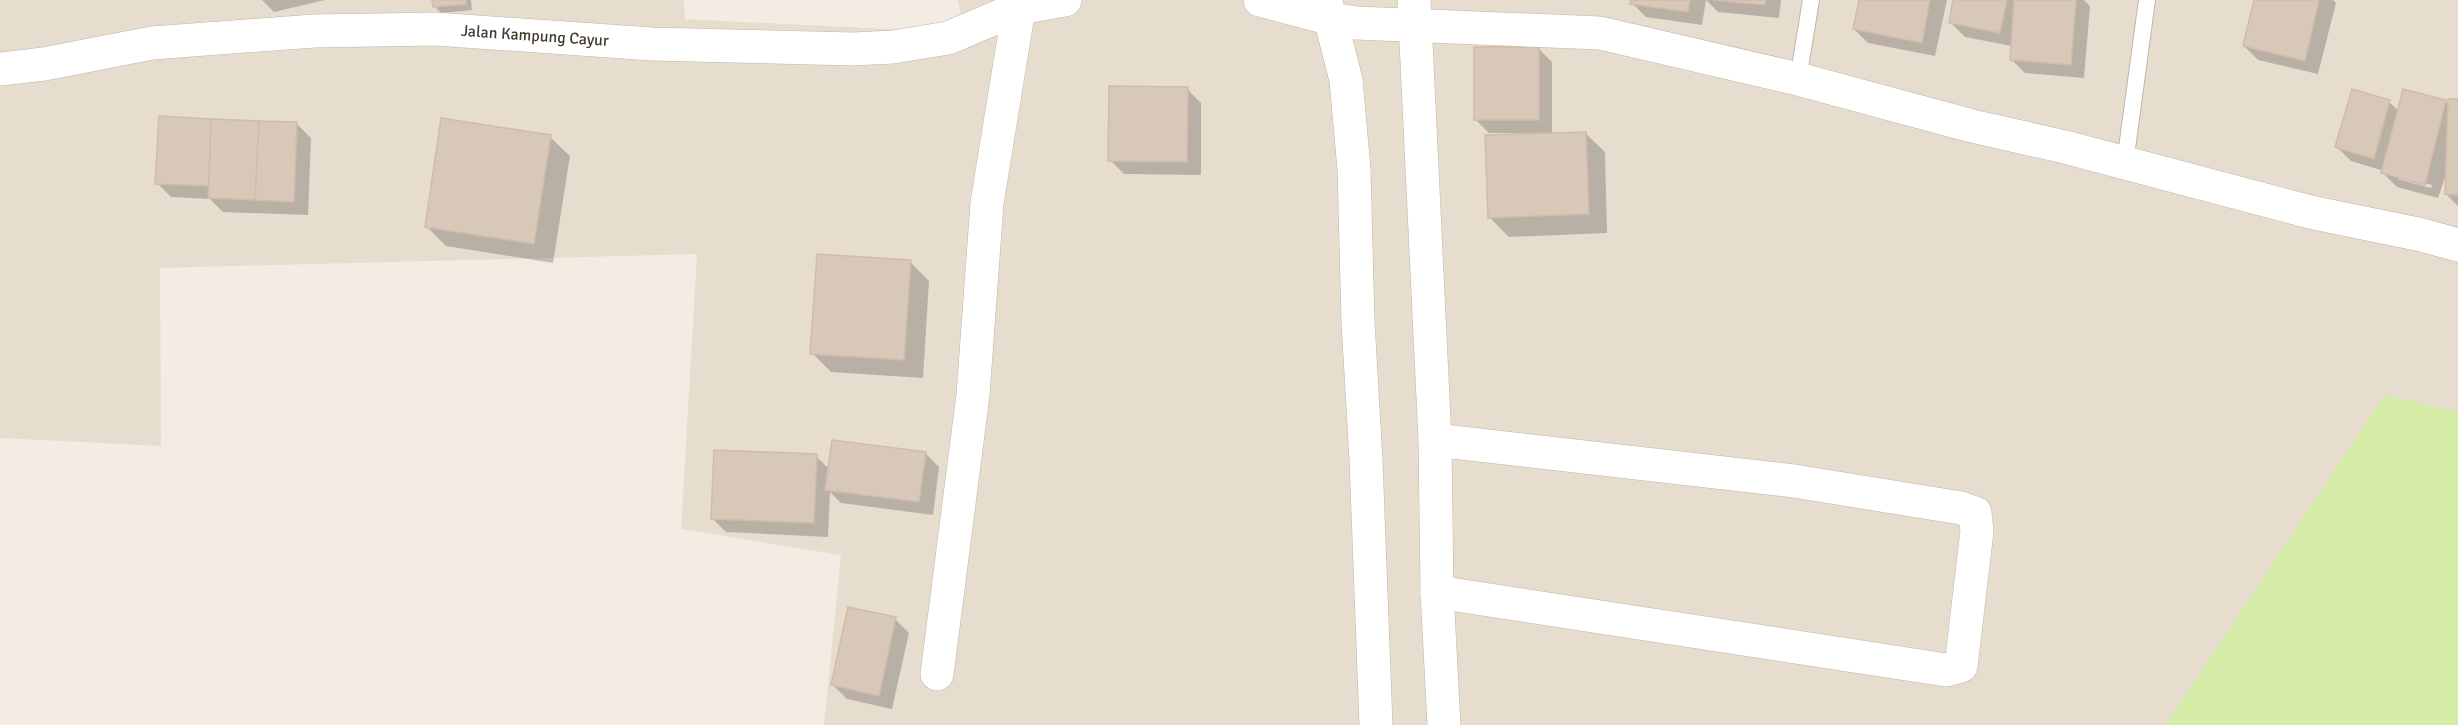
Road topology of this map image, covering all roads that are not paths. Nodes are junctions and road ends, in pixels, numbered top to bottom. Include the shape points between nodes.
1 (1065, 0) edge
2 (1260, 0) edge
3 (1811, 0) edge
4 (2147, 0) edge
5 (1019, 8) junction
6 (1338, 14) edge
7 (1409, 17) edge
8 (0, 69) edge
9 (1798, 79) junction
10 (2125, 163) junction
11 (2458, 245) edge
12 (1435, 440) junction
13 (1437, 592) junction
14 (937, 674) dead end
15 (1376, 725) edge
16 (1444, 725) edge

1 - 5 street, Jalan Kampung Cayur
2 - 6 street
3 - 9 lane
4 - 10 lane
5 - 8 street, Jalan Kampung Cayur via 948,38 893,47 652,44 435,29 314,31 152,43
5 - 14 street via 987,203 973,395
6 - 7 street
6 - 15 street via 1354,169
7 - 9 street via 1600,33
7 - 12 street
9 - 10 street
10 - 11 street via 2310,212
12 - 13 street
12 - 13 street via 1794,481 1962,508 1975,513 1977,531 1962,666 1946,670
13 - 16 street

